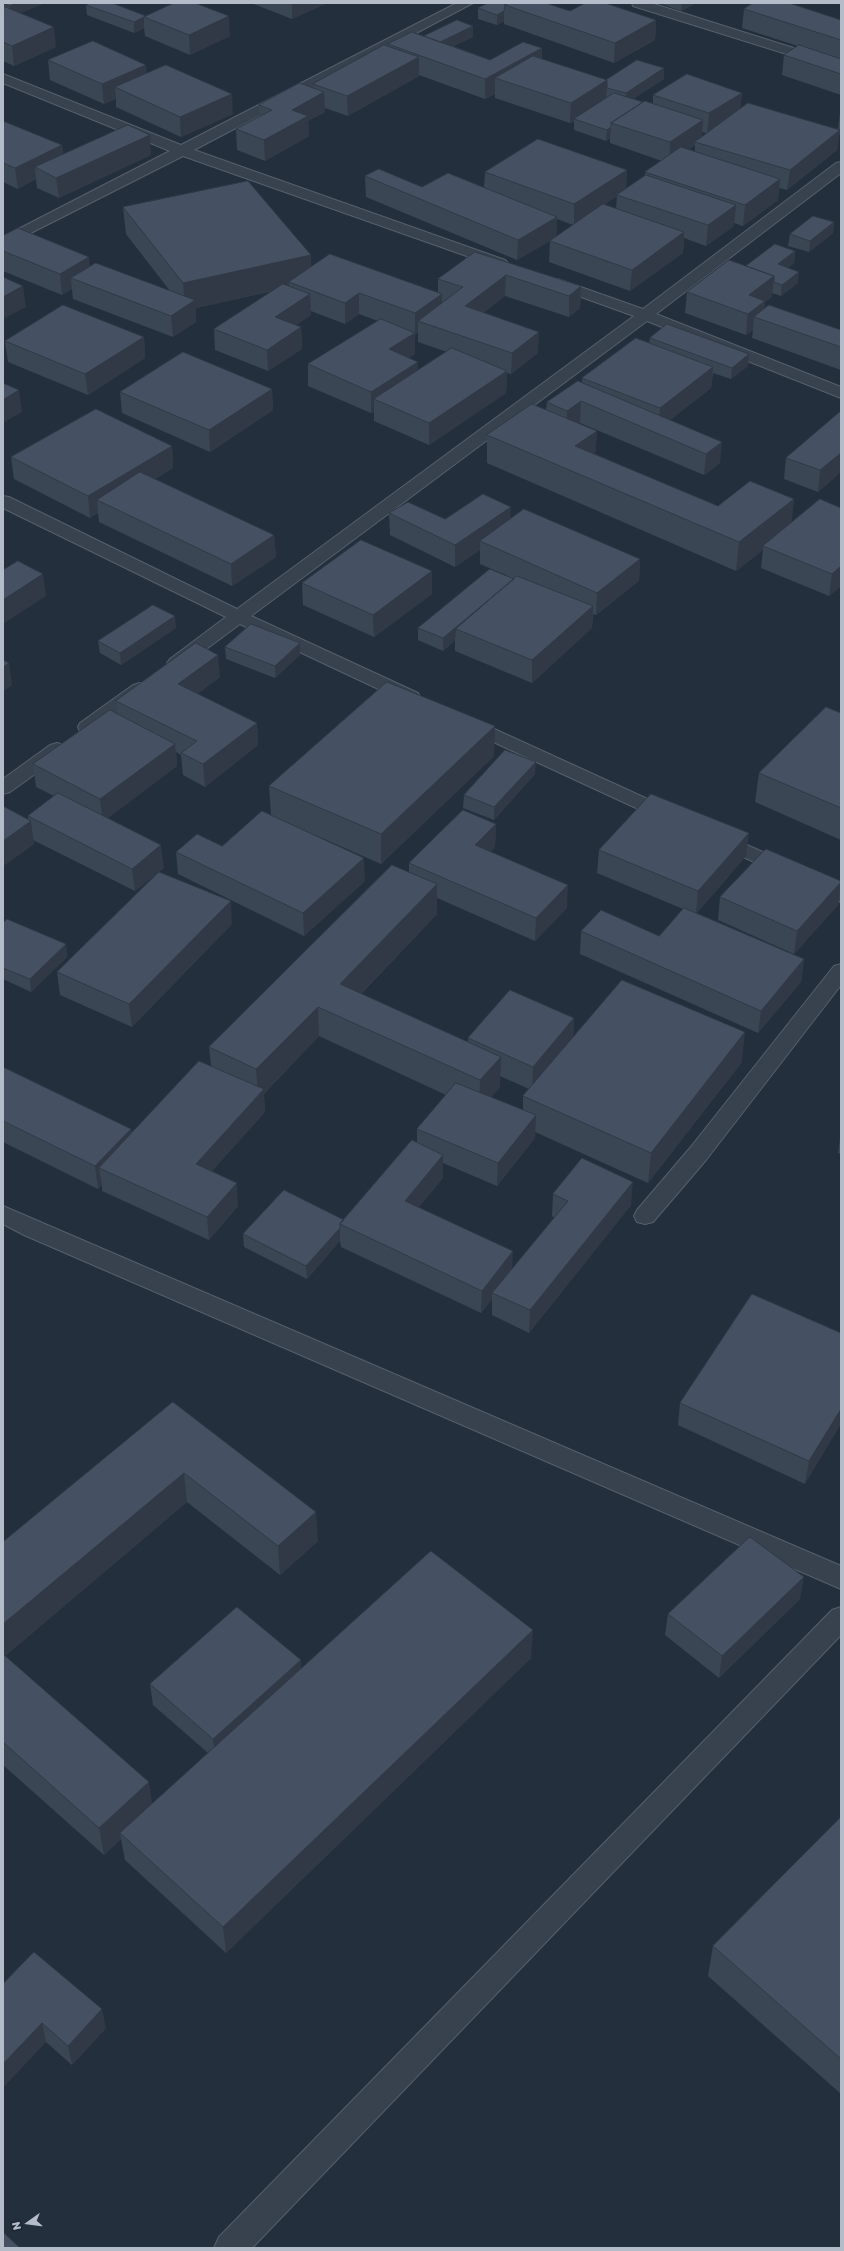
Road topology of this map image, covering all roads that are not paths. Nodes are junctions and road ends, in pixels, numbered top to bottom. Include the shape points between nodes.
1 (466, 3) edge
2 (638, 3) edge
3 (841, 67) edge
4 (3, 78) edge
5 (183, 151) junction
6 (841, 166) edge
7 (3, 243) edge
8 (511, 267) edge
9 (541, 278) edge
10 (646, 315) junction
11 (841, 393) edge
12 (3, 501) edge
13 (239, 617) junction
14 (427, 704) edge
15 (449, 714) edge
16 (3, 788) edge
17 (681, 821) edge
18 (703, 831) edge
19 (841, 895) edge
20 (841, 971) edge
21 (3, 1214) edge
22 (644, 1216) dead end
23 (841, 1578) edge
24 (841, 1618) edge
25 (230, 2248) edge

1 - 5 street
2 - 3 street
4 - 5 street
5 - 7 street
5 - 8 street
6 - 10 street
9 - 10 street
10 - 11 street
10 - 13 street
12 - 13 street
13 - 14 street
13 - 16 street
15 - 17 street
18 - 19 street
20 - 22 street via 698,1154
21 - 23 street via 32,1229
24 - 25 street

